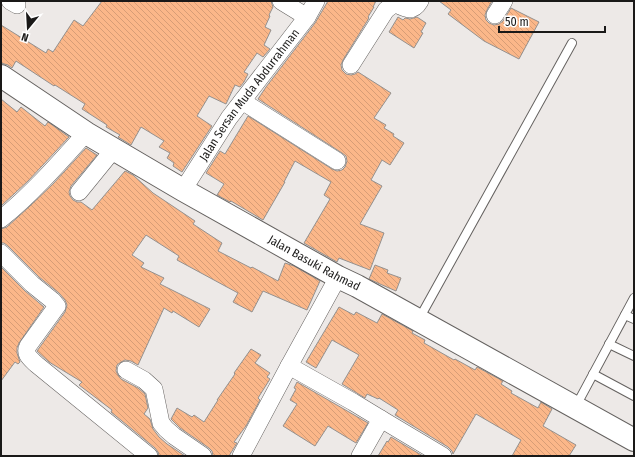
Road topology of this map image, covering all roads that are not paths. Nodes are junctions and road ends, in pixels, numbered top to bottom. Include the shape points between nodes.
1 (281, 1) edge
2 (316, 1) edge
3 (420, 1) edge
4 (504, 1) edge
5 (495, 15) dead end
6 (306, 17) junction
7 (572, 43) dead end
8 (351, 65) dead end
9 (8, 81) edge
10 (242, 101) junction
11 (86, 133) junction
12 (114, 149) junction
13 (337, 161) dead end
14 (183, 190) junction
15 (79, 192) dead end
16 (1, 219) edge
17 (1, 253) edge
18 (338, 277) junction
19 (634, 298) edge
20 (625, 315) junction
21 (634, 319) edge
22 (419, 320) junction
23 (609, 344) junction
24 (634, 356) edge
25 (289, 366) junction
26 (126, 370) dead end
27 (593, 374) junction
28 (634, 396) edge
29 (575, 407) junction
30 (381, 419) junction
31 (634, 440) edge
32 (149, 456) edge
33 (203, 456) edge
34 (241, 456) edge
35 (360, 456) edge
36 (443, 456) edge

1 - 6 street
2 - 6 street, Jalan Sersan Muda Abdurrahman
3 - 8 street via 413,9 405,9 396,4 386,10
4 - 5 street
6 - 10 street, Jalan Sersan Muda Abdurrahman
7 - 22 lane
9 - 11 main road, Jalan Basuki Rahmad
10 - 13 street
10 - 14 street, Jalan Sersan Muda Abdurrahman
11 - 12 main road, Jalan Basuki Rahmad
11 - 16 street via 51,172
12 - 14 main road, Jalan Basuki Rahmad
12 - 15 street
14 - 18 main road, Jalan Basuki Rahmad
17 - 32 street via 57,306 28,346 26,353 36,364
18 - 22 main road, Jalan Basuki Rahmad
18 - 25 street
19 - 20 lane
20 - 21 lane
20 - 23 lane
22 - 29 main road, Jalan Basuki Rahmad
23 - 24 lane
23 - 27 lane
25 - 30 street
25 - 34 street
26 - 33 street via 154,389 161,423 166,429
27 - 28 lane
27 - 29 lane
29 - 31 main road, Jalan Basuki Rahmad
30 - 35 street
30 - 36 street

